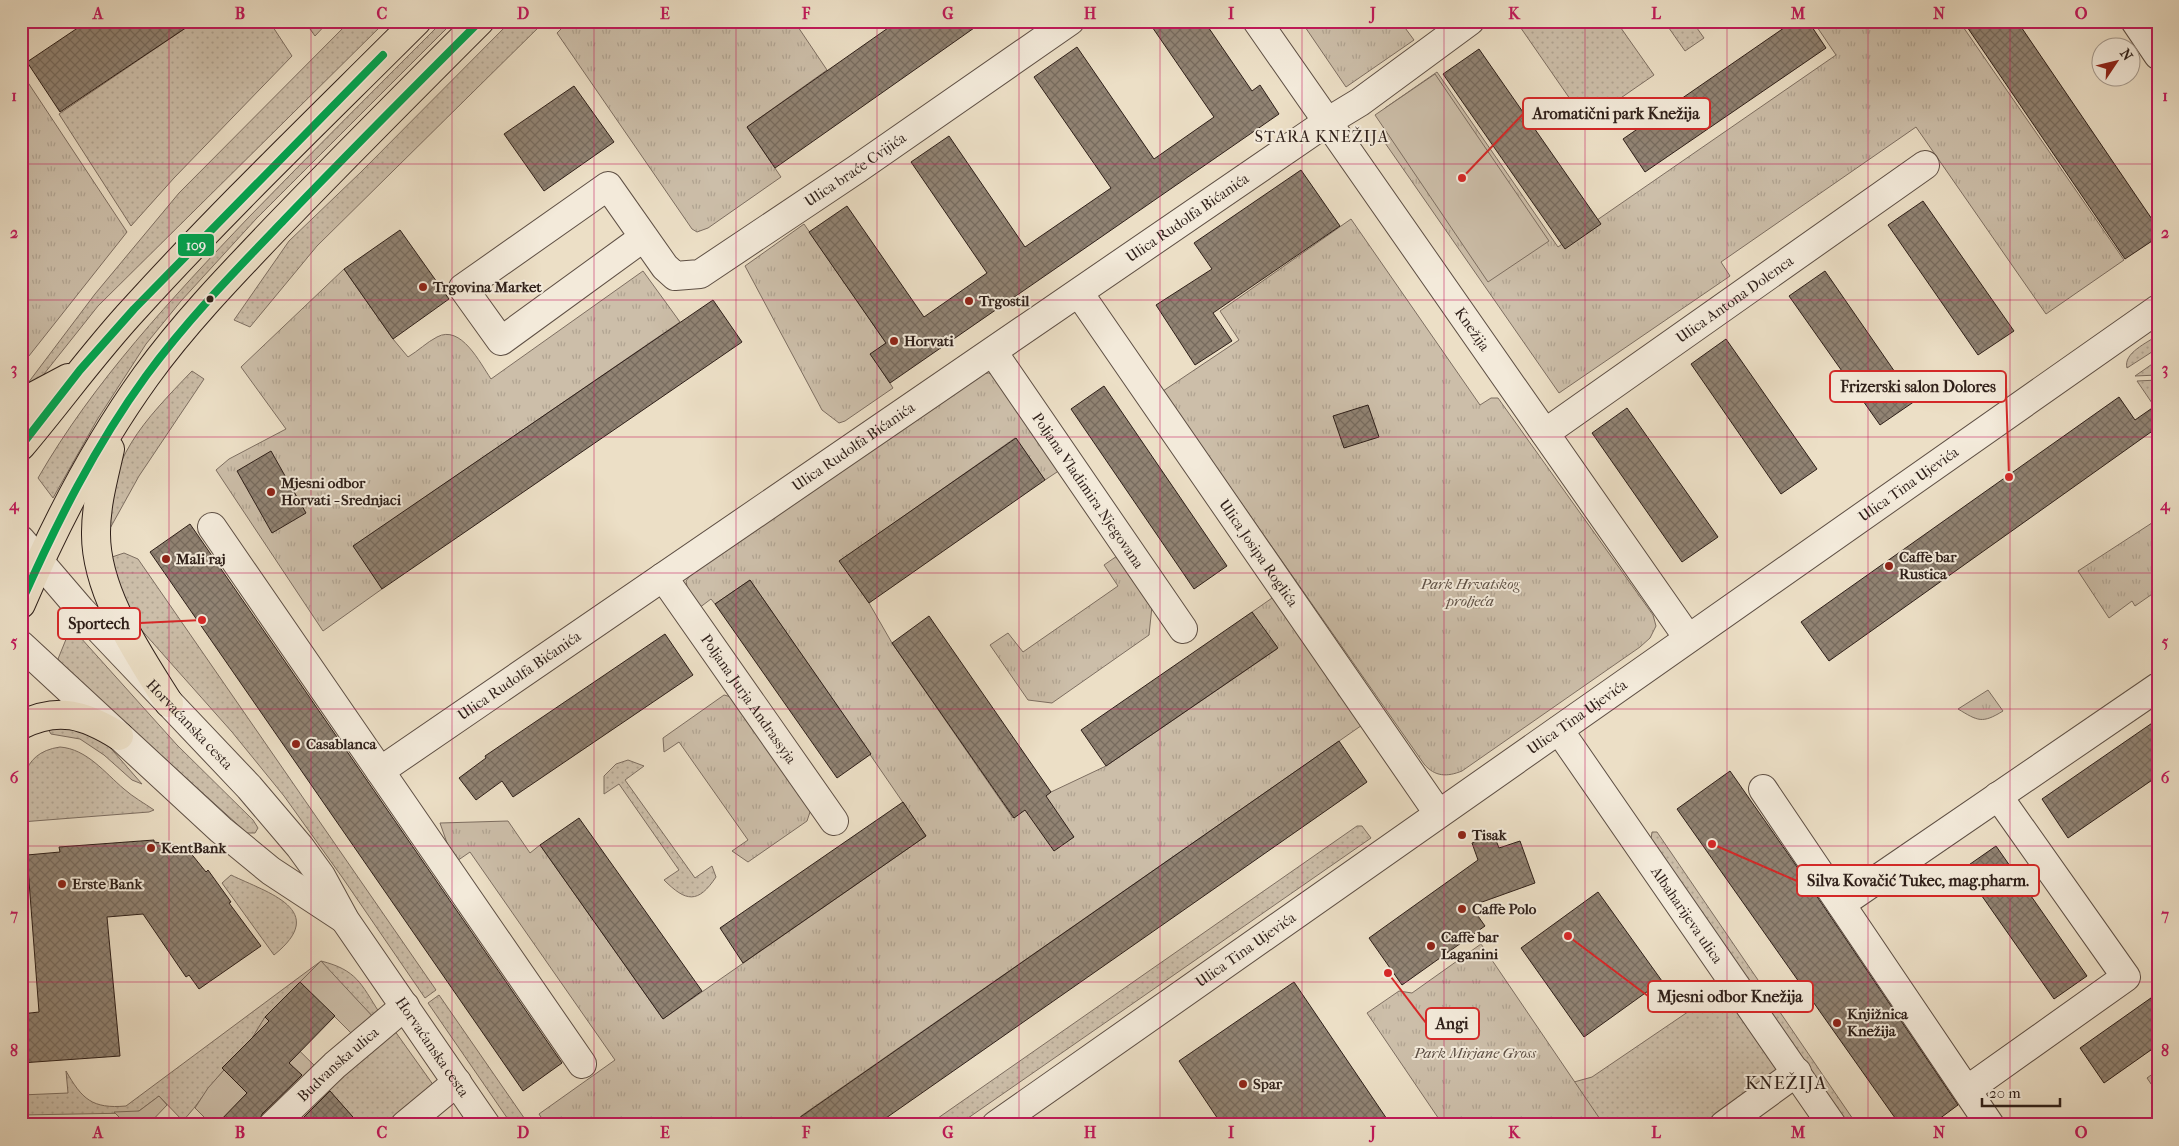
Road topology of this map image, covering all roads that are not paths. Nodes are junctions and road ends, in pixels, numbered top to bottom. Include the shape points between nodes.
1 (416, 21) edge
2 (480, 21) edge
3 (1070, 21) edge
4 (1257, 21) edge
5 (1470, 21) edge
6 (2136, 21) edge
7 (2158, 55) edge
8 (1327, 122) junction
9 (1925, 165) dead end
10 (644, 236) junction
11 (1080, 292) junction
12 (2158, 309) edge
13 (992, 352) junction
14 (80, 370) junction
15 (21, 403) edge
16 (114, 424) junction
17 (1545, 433) junction
18 (21, 446) edge
19 (212, 526) dead end
20 (21, 540) edge
21 (39, 562) junction
22 (663, 577) junction
23 (21, 604) edge
24 (1183, 629) dead end
25 (1688, 638) junction
26 (21, 646) edge
27 (2158, 686) edge
28 (169, 703) junction
29 (21, 725) edge
30 (1559, 730) junction
31 (119, 736) junction
32 (380, 771) junction
33 (1763, 789) dead end
34 (1998, 796) junction
35 (1438, 813) junction
36 (834, 821) dead end
37 (1841, 904) junction
38 (345, 920) junction
39 (405, 1006) junction
40 (582, 1064) dead end
41 (1797, 1072) junction
42 (457, 1082) junction
43 (1967, 1090) junction
44 (273, 1125) edge
45 (405, 1125) edge
46 (486, 1125) edge
47 (996, 1125) edge
48 (1724, 1125) edge
49 (1832, 1125) edge
50 (1990, 1125) edge

1 - 14 main road via 180,260
2 - 16 main road via 224,282 172,342
3 - 10 street, Ulica braće Cvijića via 700,274 675,276
4 - 8 street, Knežija
5 - 8 street, Ulica Rudolfa Bićanića via 1360,102
6 - 7 street
8 - 11 street, Ulica Rudolfa Bićanića
8 - 17 street, Knežija
9 - 17 street, Ulica Antona Dolenca
10 - 10 street, Ulica braće Cvijića via 501,341 463,288 608,186
11 - 13 street, Ulica Rudolfa Bićanića
11 - 35 street, Ulica Josipa Roglića
12 - 25 street, Ulica Tina Ujevića
13 - 22 street, Ulica Rudolfa Bićanića
13 - 24 street, Poljana Vladimira Njegovana
14 - 15 main road
14 - 18 main road
16 - 21 main road
16 - 28 main road via 96,520 100,569 139,655
17 - 25 street, Knežija
19 - 32 street
20 - 21 street, Horvaćanska cesta
21 - 23 main road
21 - 28 street, Horvaćanska cesta
22 - 32 street, Ulica Rudolfa Bićanića
22 - 36 street, Poljana Jurja Andrassyja
25 - 30 street, Ulica Tina Ujevića
26 - 31 street, Horvaćanska cesta
27 - 34 street
28 - 38 street, Horvaćanska cesta via 277,819 321,876
29 - 31 main road via 43,716 74,715 88,718
30 - 35 street, Ulica Tina Ujevića
30 - 41 street, Albaharijeva ulica
31 - 38 street, Horvaćanska cesta via 191,805 258,861 302,894
32 - 40 street
33 - 37 street
34 - 37 street
34 - 43 street via 2126,977
35 - 47 street, Ulica Tina Ujevića
37 - 43 street
38 - 39 street, Horvaćanska cesta
39 - 42 street, Horvaćanska cesta
39 - 44 street, Budvanska ulica via 335,1065
41 - 48 street
41 - 49 street, Albaharijeva ulica
42 - 45 street
42 - 46 street, Horvaćanska cesta
43 - 50 street

